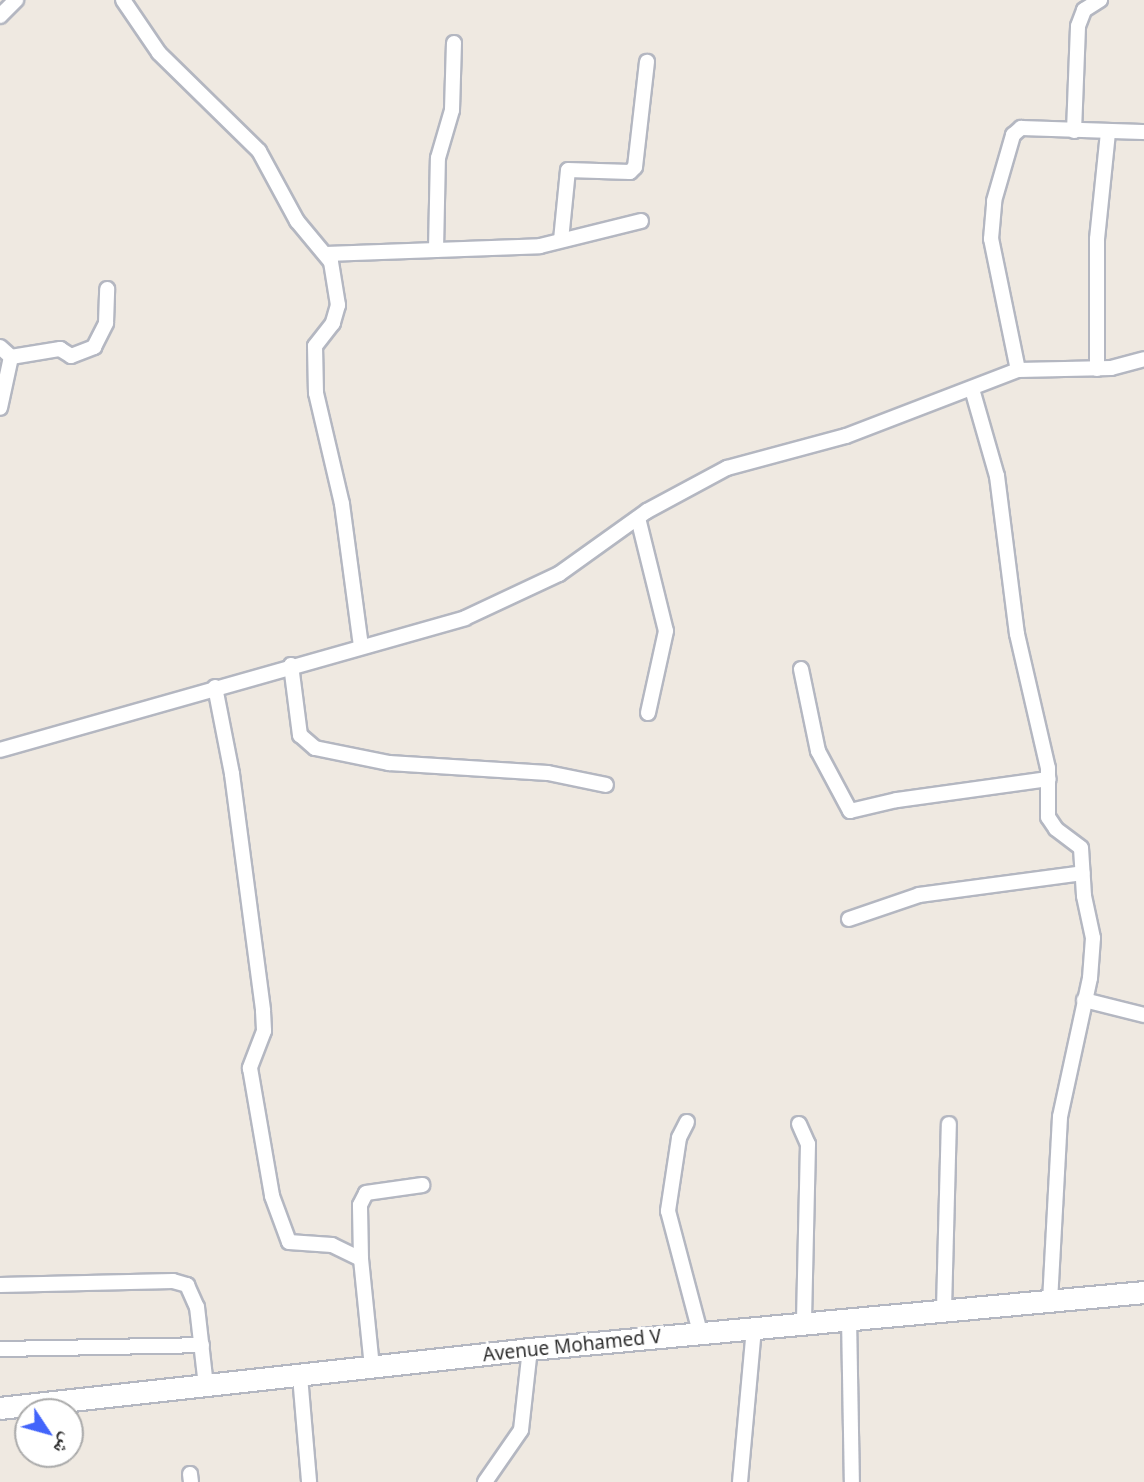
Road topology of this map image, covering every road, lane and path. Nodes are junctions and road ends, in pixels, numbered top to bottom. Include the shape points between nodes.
1 (16, 0) edge
2 (123, 0) edge
3 (1100, 0) edge
4 (0, 16) edge
5 (454, 43) dead end
6 (647, 62) dead end
7 (1074, 131) junction
8 (1108, 132) junction
9 (1144, 132) edge
10 (641, 221) dead end
11 (561, 240) junction
12 (436, 250) junction
13 (326, 254) junction
14 (107, 289) dead end
15 (5, 352) edge
16 (1144, 359) edge
17 (1097, 369) junction
18 (1017, 370) junction
19 (972, 389) junction
20 (0, 408) edge
21 (638, 518) junction
22 (361, 646) junction
23 (291, 665) junction
24 (800, 669) dead end
25 (215, 687) junction
26 (648, 713) dead end
27 (0, 750) edge
28 (1049, 779) junction
29 (606, 785) dead end
30 (1083, 873) junction
31 (849, 919) dead end
32 (1084, 1000) junction
33 (1144, 1015) edge
34 (687, 1122) dead end
35 (799, 1124) dead end
36 (949, 1124) dead end
37 (422, 1185) dead end
38 (361, 1259) junction
39 (0, 1285) edge
40 (1144, 1292) edge
41 (1050, 1299) junction
42 (944, 1309) junction
43 (849, 1317) junction
44 (804, 1322) junction
45 (754, 1327) junction
46 (700, 1332) junction
47 (202, 1345) junction
48 (0, 1349) edge
49 (530, 1349) junction
50 (372, 1367) junction
51 (300, 1376) junction
52 (206, 1387) junction
53 (0, 1408) edge
54 (309, 1482) edge
55 (485, 1482) edge
56 (740, 1482) edge
57 (852, 1482) edge

1 - 4 street
2 - 13 street via 150,44 259,151 297,221
3 - 7 street via 1084,10 1078,26
5 - 12 street via 452,110 438,158
6 - 11 street via 635,167 630,172 568,170
7 - 8 street
7 - 18 street via 1017,130 994,201 991,239
8 - 9 street
8 - 17 street via 1097,239
10 - 11 street
11 - 12 street via 540,246
12 - 13 street
13 - 22 street via 335,274 338,305 333,323 315,346 316,393 342,503
14 - 15 street via 106,323 94,346 71,356 60,349
15 - 20 street
16 - 17 street
17 - 18 street
18 - 19 street
19 - 21 street via 846,436 727,468 688,485
19 - 28 street via 997,476 1017,634
21 - 22 street via 559,574 512,599 465,618
21 - 26 street via 666,631
22 - 23 street
23 - 25 street
23 - 29 street via 300,735 315,748 389,763 548,773
24 - 28 street via 816,744 850,811
25 - 27 street
25 - 38 street via 232,774 263,1011 264,1031 250,1068 272,1196 289,1242 332,1245
28 - 30 street via 1051,824 1079,844
30 - 31 street via 919,895
30 - 32 street via 1094,951
32 - 33 street
32 - 41 street via 1060,1116
34 - 46 street via 679,1138 668,1211
35 - 44 street via 808,1144
36 - 42 street
37 - 38 street via 366,1193 360,1205
38 - 50 street
39 - 47 street via 181,1282 193,1291
40 - 41 main road, Avenue Mohamed V
41 - 42 main road, Avenue Mohamed V
42 - 43 main road, Avenue Mohamed V
43 - 44 main road, Avenue Mohamed V
43 - 57 street
44 - 45 main road, Avenue Mohamed V
45 - 46 main road, Avenue Mohamed V
45 - 56 street
46 - 49 main road, Avenue Mohamed V
47 - 48 street
47 - 52 street
49 - 50 main road, Avenue Mohamed V
49 - 55 street via 521,1430
50 - 51 main road, Avenue Mohamed V
51 - 52 main road, Avenue Mohamed V
51 - 54 street
52 - 53 main road, Avenue Mohamed V

